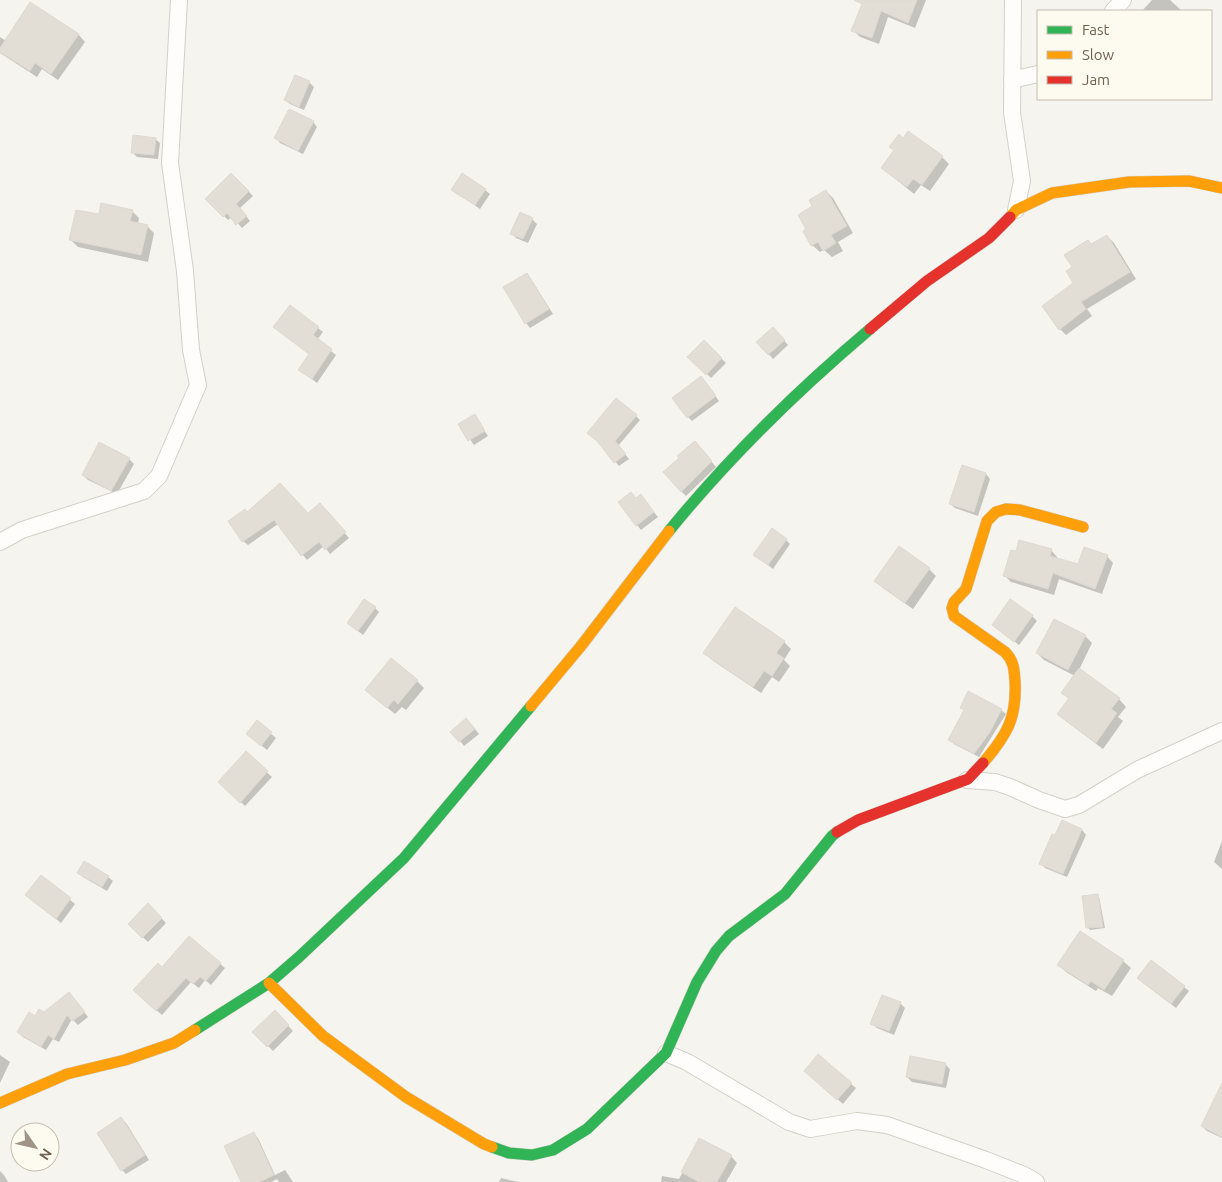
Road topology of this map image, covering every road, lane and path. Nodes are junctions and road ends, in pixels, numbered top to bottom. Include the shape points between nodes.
1 (179, 0) edge
2 (1013, 0) edge
3 (1124, 0) edge
4 (1114, 10) edge
5 (1037, 74) edge
6 (1012, 80) junction
7 (1222, 188) edge
8 (1016, 210) junction
9 (1083, 527) dead end
10 (0, 542) edge
11 (1222, 731) edge
12 (967, 780) junction
13 (269, 983) junction
14 (666, 1053) junction
15 (0, 1103) edge
16 (1036, 1182) edge

1 - 10 street via 170,163 185,271 191,350 198,385 159,476 144,491 22,530
2 - 6 street
3 - 4 street
5 - 6 street
6 - 8 street via 1012,112 1022,181
7 - 8 street via 1188,181 1129,182 1052,193
8 - 13 street via 989,238 927,281 816,375 707,486 575,653 404,858
9 - 12 street via 1006,509 996,512 987,521 966,589 952,608 954,616 1002,648 1011,658 1016,694 1009,725 982,767
11 - 12 street via 1137,770 1079,805 1065,809 995,782
12 - 14 street via 858,820 832,836 785,894 729,936 716,951 697,982
13 - 14 street via 323,1036 406,1097 484,1144 509,1153 532,1155 553,1150 587,1129
13 - 15 street via 174,1043 125,1060 67,1074
14 - 16 street via 789,1122 810,1129 857,1121 886,1125 986,1160

